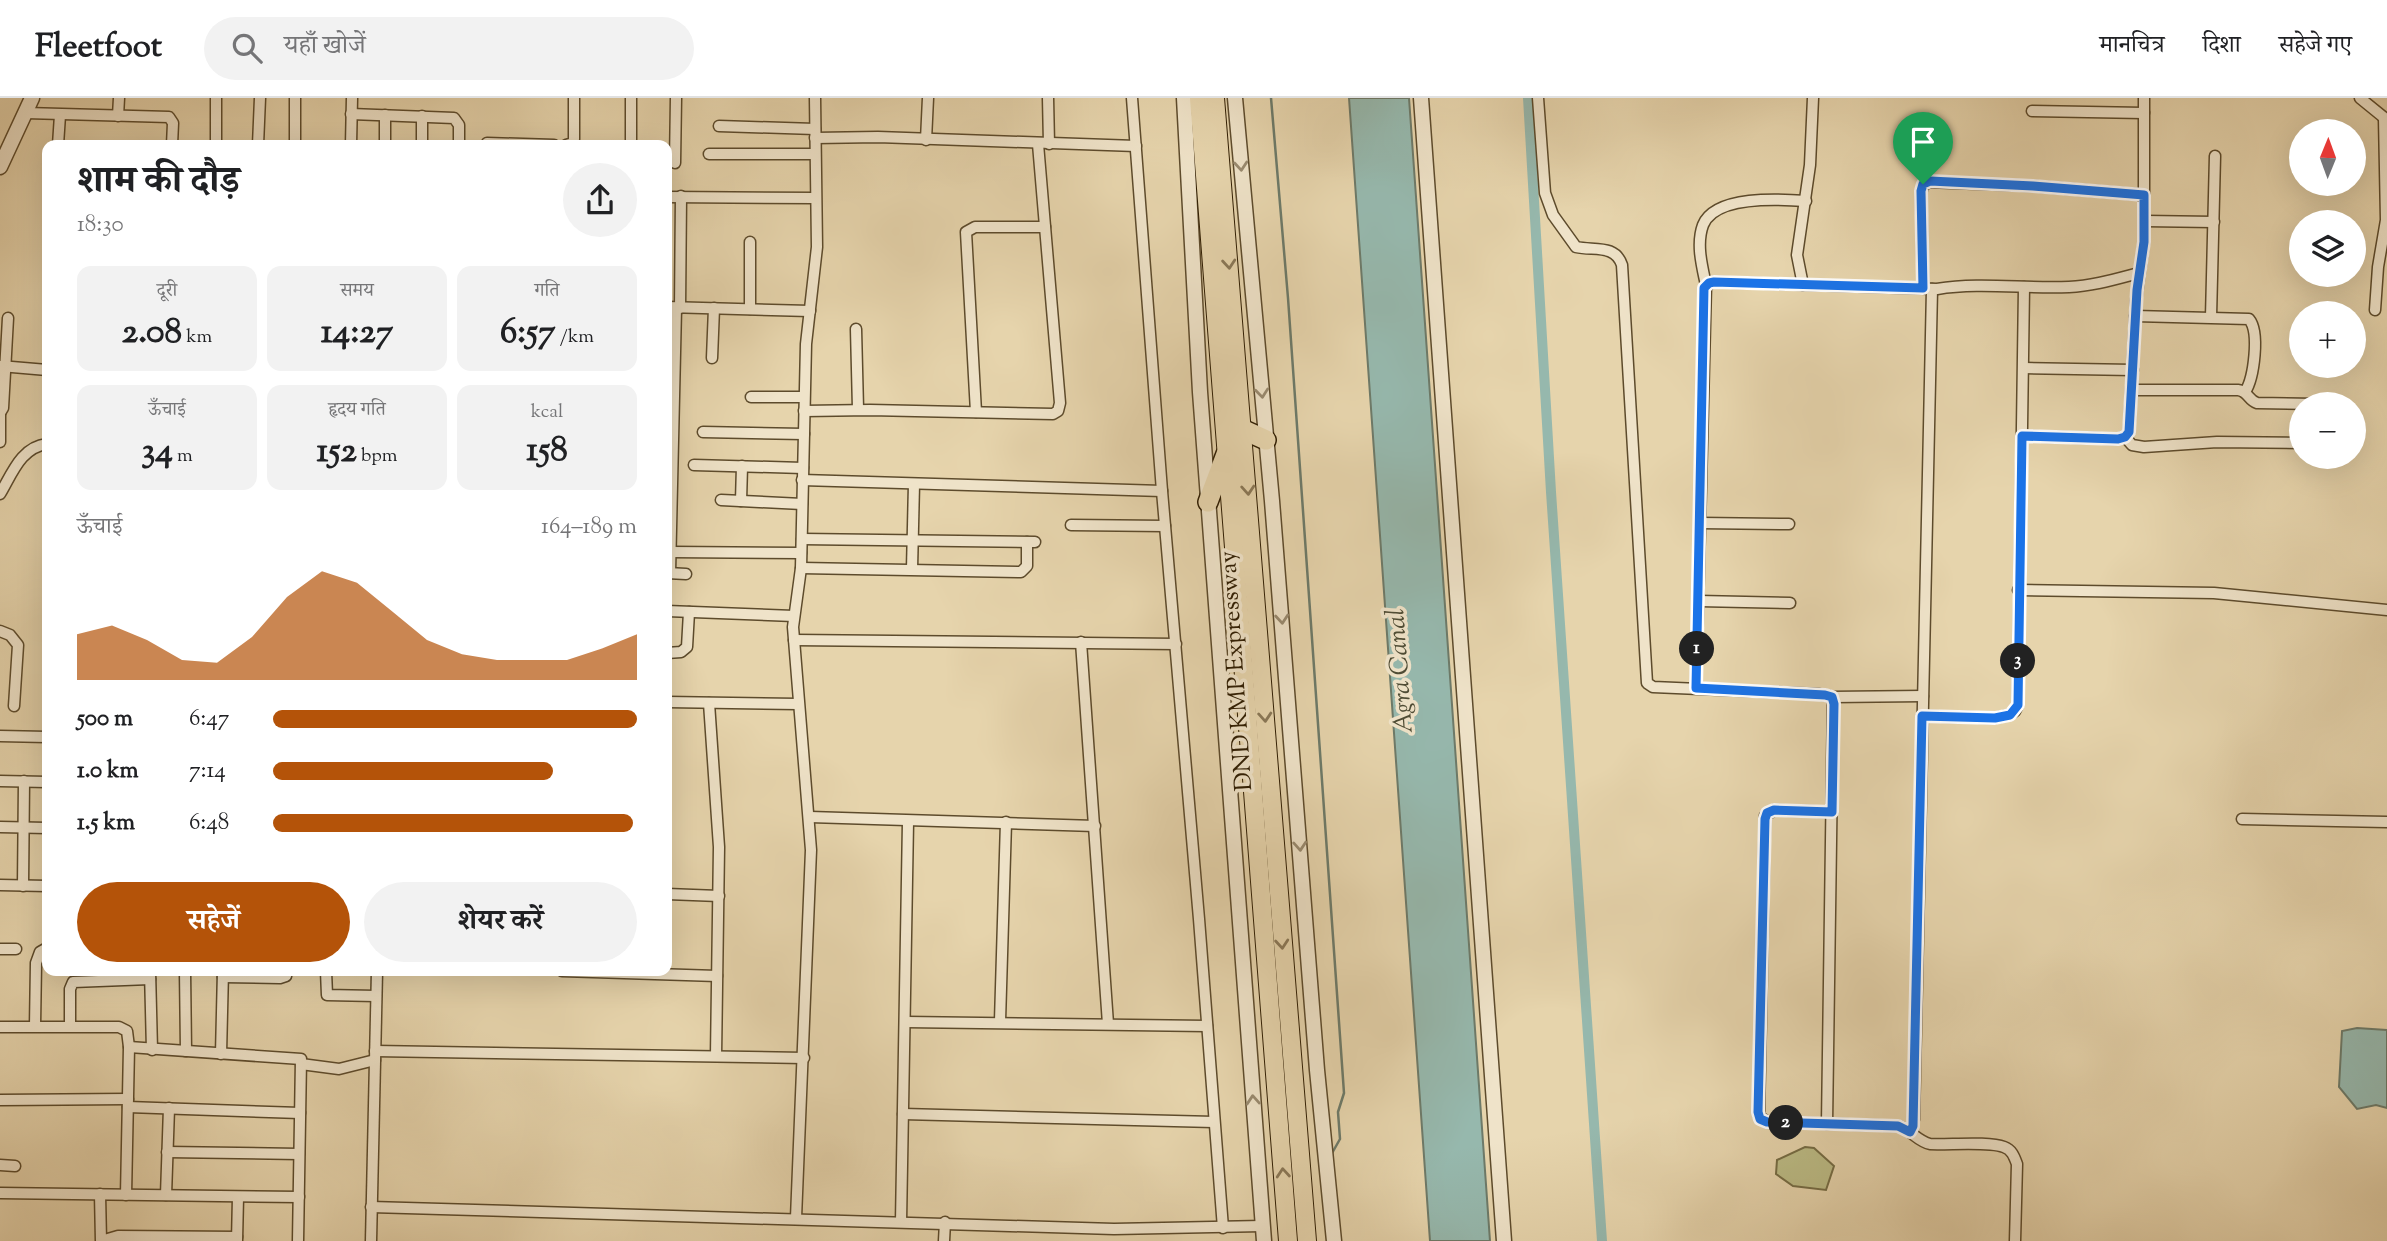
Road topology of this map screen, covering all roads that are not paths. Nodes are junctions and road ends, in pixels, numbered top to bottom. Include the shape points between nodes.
1 (32, 98) edge
2 (119, 98) edge
3 (216, 98) edge
4 (260, 98) edge
5 (295, 98) edge
6 (352, 98) edge
7 (574, 98) edge
8 (631, 98) edge
9 (676, 98) edge
10 (815, 98) edge
11 (928, 98) edge
12 (1048, 98) edge
13 (1132, 98) edge
14 (1184, 98) edge
15 (1199, 98) edge
16 (1216, 98) edge
17 (1235, 98) edge
18 (1421, 98) edge
19 (1538, 98) edge
20 (1813, 98) edge
21 (2144, 98) edge
22 (2360, 98) edge
23 (26, 105) edge
24 (2032, 111) dead end
25 (2144, 113) junction
26 (351, 114) junction
27 (60, 115) junction
28 (385, 115) junction
29 (118, 116) junction
30 (422, 117) junction
31 (2386, 119) edge
32 (719, 126) dead end
33 (815, 134) junction
34 (58, 140) edge
35 (172, 140) edge
36 (216, 140) edge
37 (258, 140) edge
38 (295, 140) edge
39 (351, 140) edge
40 (385, 140) edge
41 (422, 140) edge
42 (458, 140) edge
43 (574, 140) edge
44 (631, 140) edge
45 (926, 140) junction
46 (1044, 144) junction
47 (0, 146) edge
48 (1136, 146) junction
49 (709, 154) dead end
50 (814, 155) junction
51 (2215, 156) dead end
52 (676, 163) dead end
53 (0, 167) edge
54 (2144, 195) junction
55 (681, 196) junction
56 (672, 197) edge
57 (815, 198) junction
58 (1805, 201) junction
59 (2145, 221) junction
60 (2214, 222) junction
61 (1045, 227) junction
62 (750, 242) dead end
63 (2139, 273) junction
64 (1706, 285) junction
65 (1804, 285) junction
66 (2025, 287) junction
67 (1928, 288) junction
68 (674, 308) edge
69 (713, 308) junction
70 (750, 309) junction
71 (2375, 310) dead end
72 (810, 311) junction
73 (2135, 316) junction
74 (2211, 317) junction
75 (9, 318) dead end
76 (856, 329) dead end
77 (712, 358) dead end
78 (2, 366) edge
79 (672, 367) edge
80 (2024, 368) junction
81 (42, 370) edge
82 (2133, 370) junction
83 (2132, 390) junction
84 (2245, 392) junction
85 (751, 397) dead end
86 (804, 397) junction
87 (2289, 404) edge
88 (858, 410) junction
89 (804, 411) junction
90 (976, 412) junction
91 (0, 413) edge
92 (1244, 430) junction
93 (703, 432) dead end
94 (804, 434) junction
95 (2022, 436) junction
96 (2125, 437) junction
97 (1266, 440) junction
98 (0, 442) edge
99 (2289, 443) edge
100 (42, 445) edge
101 (1226, 454) junction
102 (694, 465) dead end
103 (742, 466) junction
104 (803, 468) junction
105 (802, 480) junction
106 (914, 484) junction
107 (1162, 491) junction
108 (0, 495) edge
109 (721, 500) dead end
110 (741, 501) junction
111 (1208, 502) junction
112 (802, 504) junction
113 (1700, 523) junction
114 (1789, 524) dead end
115 (1071, 525) dead end
116 (1165, 526) junction
117 (802, 539) junction
118 (913, 540) junction
119 (672, 552) edge
120 (801, 553) junction
121 (801, 568) junction
122 (912, 569) junction
123 (672, 573) edge
124 (686, 574) dead end
125 (2018, 590) junction
126 (1699, 601) junction
127 (1790, 603) dead end
128 (2387, 610) edge
129 (672, 611) edge
130 (688, 612) junction
131 (794, 616) junction
132 (0, 631) edge
133 (794, 640) junction
134 (1080, 642) junction
135 (1175, 644) junction
136 (672, 653) edge
137 (1696, 688) junction
138 (1923, 696) junction
139 (1832, 697) junction
140 (672, 702) edge
141 (709, 703) junction
142 (798, 704) junction
143 (14, 706) dead end
144 (1922, 716) junction
145 (0, 736) edge
146 (42, 737) edge
147 (0, 781) edge
148 (24, 781) junction
149 (42, 782) edge
150 (1832, 812) junction
151 (810, 817) junction
152 (2242, 819) dead end
153 (908, 822) junction
154 (1006, 822) junction
155 (2387, 822) edge
156 (1095, 825) junction
157 (0, 827) edge
158 (24, 827) junction
159 (42, 828) edge
160 (0, 885) edge
161 (23, 886) junction
162 (42, 886) edge
163 (672, 894) edge
164 (719, 896) junction
165 (0, 949) edge
166 (16, 949) dead end
167 (42, 951) edge
168 (672, 975) edge
169 (139, 976) edge
170 (150, 976) edge
171 (185, 976) edge
172 (223, 976) edge
173 (252, 976) edge
174 (286, 976) edge
175 (326, 976) edge
176 (377, 976) edge
177 (717, 976) junction
178 (376, 996) junction
179 (1000, 1021) junction
180 (906, 1022) junction
181 (1108, 1024) junction
182 (35, 1026) junction
183 (70, 1026) junction
184 (1207, 1026) junction
185 (0, 1027) edge
186 (129, 1047) junction
187 (152, 1050) junction
188 (186, 1051) junction
189 (221, 1054) junction
190 (375, 1056) junction
191 (716, 1056) junction
192 (804, 1058) junction
193 (301, 1064) junction
194 (0, 1100) edge
195 (128, 1103) junction
196 (169, 1108) junction
197 (300, 1113) junction
198 (903, 1114) junction
199 (1214, 1122) junction
200 (1827, 1124) junction
201 (1910, 1132) junction
202 (167, 1152) junction
203 (299, 1154) junction
204 (0, 1166) edge
205 (15, 1166) dead end
206 (0, 1193) edge
207 (100, 1195) junction
208 (126, 1195) junction
209 (166, 1195) junction
210 (238, 1197) junction
211 (299, 1197) junction
212 (371, 1207) junction
213 (796, 1218) junction
214 (901, 1222) junction
215 (945, 1222) junction
216 (1114, 1228) junction
217 (1223, 1228) junction
218 (1263, 1234) edge
219 (237, 1239) edge
220 (298, 1241) edge
221 (371, 1241) edge
222 (944, 1241) edge
223 (1114, 1241) edge
224 (1288, 1241) edge
225 (1307, 1241) edge
226 (1334, 1241) edge
227 (1504, 1241) edge
228 (2015, 1241) edge

1 - 23 street
2 - 29 street
3 - 36 street
4 - 37 street
5 - 38 street
6 - 26 street
7 - 43 street
8 - 44 street
9 - 52 street
10 - 33 street
11 - 45 street
12 - 46 street
13 - 48 street
14 - 111 street
15 - 101 highway, DND KMP Expressway
16 -> 92 highway, DND KMP Expressway
17 -> 97 street
18 - 227 street
19 - 137 street via 1543,181 1553,215 1577,247 1608,250 1618,255 1622,265 1646,681 1653,687
20 - 58 street
21 - 25 street
22 - 31 street
23 - 27 street
23 - 47 street
23 - 53 street
24 - 25 street
25 - 54 street
26 - 28 street
26 - 39 street
27 - 29 street
27 - 34 street
28 - 30 street
28 - 40 street
29 - 35 street via 169,117
30 - 41 street
30 - 42 street via 457,119
31 - 71 street via 2386,220
32 - 33 street
33 - 45 street
33 - 50 street
45 - 46 street
46 - 48 street
46 - 61 street
48 - 107 street
49 - 50 street
50 - 57 street
51 - 60 street
54 - 59 street
54 - 67 street via 1926,182 1921,191
55 - 56 street
55 - 57 street
55 - 68 street
57 - 72 street via 817,247
58 - 64 street via 1755,199 1713,213 1704,224 1701,239
58 - 65 street via 1797,255
59 - 60 street
59 - 63 street
60 - 74 street
61 - 90 street via 975,227 966,232
61 - 90 street via 1059,409 1053,414
62 - 70 street
63 - 66 street via 2085,286
63 - 73 street
64 - 65 street
64 - 113 street
65 - 67 street
66 - 67 street
66 - 80 street
67 - 138 street
68 - 69 street
68 - 79 street
69 - 70 street
69 - 77 street
70 - 72 street
72 - 86 street
73 - 74 street
73 - 82 street
74 - 84 street via 2246,318 2253,325 2253,371
75 - 78 street
76 - 88 street
78 - 81 street
78 - 91 street via 4,408
80 - 82 street
80 - 95 street
82 - 83 street
83 - 84 street
83 - 96 street
84 - 87 street via 2257,403
85 - 86 street
86 - 89 street
88 - 89 street
88 - 90 street
89 - 94 street
91 - 98 street
92 - 97 highway
92 -> 225 highway, DND KMP Expressway
93 - 94 street
94 - 104 street
95 - 96 street
95 - 125 street
96 - 99 street via 2144,447
97 -> 226 street
100 - 108 street via 26,453
101 - 111 highway
224 -> 101 highway, DND KMP Expressway
102 - 103 street
103 - 104 street
103 - 110 street
104 - 105 street
105 - 106 street
105 - 112 street
106 - 107 street
106 - 118 street
107 - 116 street
109 - 110 street
110 - 112 street
218 -> 111 street
112 - 117 street
113 - 114 street
113 - 126 street
115 - 116 street
116 - 135 street
117 - 118 street
117 - 120 street
118 - 122 street
118 - 122 street via 1031,542 1027,566 1021,572
119 - 120 street
120 - 121 street
121 - 122 street
121 - 131 street
123 - 124 street
125 - 128 street via 2214,593
125 - 144 street via 2015,711 1995,718
126 - 127 street
126 - 137 street
129 - 130 street
130 - 131 street
130 - 136 street via 687,647
131 - 133 street
132 - 143 street via 18,645
133 - 134 street
133 - 142 street
134 - 135 street
134 - 156 street
135 - 184 street
137 - 139 street
138 - 139 street
138 - 144 street
139 - 150 street
140 - 141 street
141 - 142 street
141 - 164 street
142 - 151 street
144 - 201 street via 1914,1119
145 - 146 street
147 - 148 street
148 - 149 street
148 - 158 street
150 - 200 street
150 - 200 street via 1774,810 1765,816 1758,1112 1767,1122
151 - 153 street
151 - 192 street
152 - 155 street
153 - 154 street
153 - 180 street
154 - 156 street
154 - 179 street
156 - 181 street
157 - 158 street
158 - 159 street
158 - 161 street
160 - 161 street
161 - 162 street
163 - 164 street
164 - 177 street
165 - 166 street
167 - 182 street via 36,963
168 - 177 street
169 - 183 street via 73,982
170 - 187 street
171 - 188 street
172 - 189 street
173 - 174 street
175 - 178 street via 327,995
176 - 178 street
177 - 191 street
178 - 190 street
179 - 180 street
179 - 181 street
180 - 198 street
181 - 184 street
182 - 183 street
182 - 185 street
183 - 186 street via 119,1027 127,1031
184 - 199 street
186 - 187 street
186 - 195 street
187 - 188 street
188 - 189 street
189 - 193 street via 301,1059
190 - 191 street
190 - 193 street via 339,1069
190 - 212 street
191 - 192 street
192 - 213 street
193 - 197 street
194 - 195 street
195 - 196 street
195 - 208 street
196 - 197 street
196 - 202 street
197 - 203 street
198 - 199 street
198 - 214 street
199 - 217 street
200 - 201 street via 1898,1126
201 - 228 street via 1930,1144 1992,1145 2011,1151 2017,1164
202 - 203 street
202 - 209 street
203 - 211 street
204 - 205 street
206 - 207 street
207 - 208 street
207 - 219 street via 101,1241 118,1236
208 - 209 street
209 - 210 street
210 - 211 street
210 - 219 street
211 - 220 street
212 - 213 street
212 - 221 street
213 - 214 street
214 - 215 street
215 - 216 street
215 - 222 street
216 - 217 street
216 - 223 street
217 - 218 street

